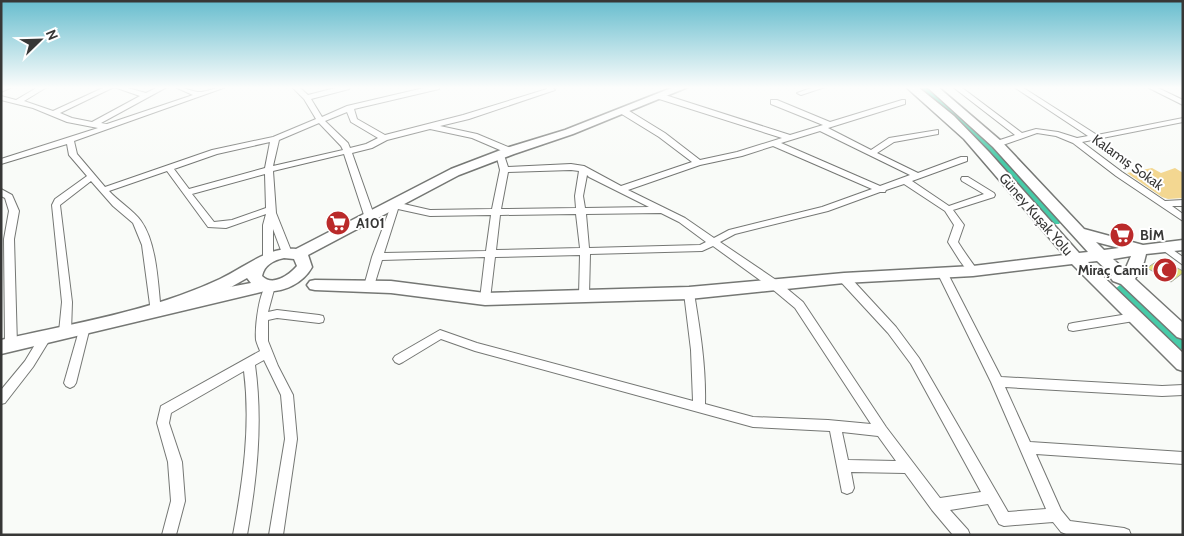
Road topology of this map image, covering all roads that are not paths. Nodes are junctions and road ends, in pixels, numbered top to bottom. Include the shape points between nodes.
1 (48, 112) edge
2 (56, 112) edge
3 (117, 112) edge
4 (152, 112) edge
5 (316, 112) edge
6 (341, 112) edge
7 (351, 112) edge
8 (477, 112) edge
9 (620, 112) edge
10 (625, 112) edge
11 (709, 112) edge
12 (798, 112) edge
13 (871, 112) edge
14 (942, 112) edge
15 (961, 112) edge
16 (991, 112) edge
17 (1056, 112) edge
18 (52, 114) junction
19 (1183, 120) edge
20 (321, 121) junction
21 (94, 124) junction
22 (830, 125) junction
23 (430, 126) junction
24 (109, 127) junction
25 (821, 128) junction
26 (935, 132) dead end
27 (1020, 134) junction
28 (1095, 137) junction
29 (275, 138) junction
30 (384, 138) junction
31 (790, 138) junction
32 (70, 140) junction
33 (1076, 141) junction
34 (774, 143) junction
35 (997, 144) junction
36 (348, 151) junction
37 (505, 153) junction
38 (871, 153) junction
39 (964, 159) dead end
40 (1, 162) edge
41 (698, 163) junction
42 (169, 168) junction
43 (584, 168) junction
44 (268, 170) junction
45 (504, 170) junction
46 (92, 176) junction
47 (918, 176) junction
48 (965, 179) dead end
49 (906, 181) junction
50 (621, 189) junction
51 (104, 190) junction
52 (882, 190) junction
53 (1, 192) edge
54 (188, 192) junction
55 (1183, 203) edge
56 (1163, 204) junction
57 (395, 205) junction
58 (948, 209) junction
59 (664, 210) junction
60 (271, 211) junction
61 (496, 212) junction
62 (582, 212) junction
63 (370, 218) junction
64 (1183, 218) edge
65 (1078, 232) junction
66 (1052, 233) junction
67 (715, 242) junction
68 (1183, 245) edge
69 (1163, 246) junction
70 (1140, 249) junction
71 (585, 251) junction
72 (292, 253) junction
73 (491, 253) junction
74 (1099, 254) junction
75 (377, 257) junction
76 (1074, 257) junction
77 (263, 262) junction
78 (1183, 262) edge
79 (973, 271) junction
80 (302, 272) junction
81 (942, 272) junction
82 (844, 278) junction
83 (1127, 280) junction
84 (1100, 283) junction
85 (272, 285) junction
86 (315, 285) junction
87 (776, 285) junction
88 (368, 286) junction
89 (689, 293) junction
90 (584, 295) junction
91 (485, 299) junction
92 (162, 309) junction
93 (263, 316) junction
94 (1134, 317) junction
95 (319, 319) dead end
96 (85, 327) junction
97 (1073, 327) dead end
98 (66, 332) junction
99 (1183, 333) edge
100 (46, 336) junction
101 (6, 346) edge
102 (267, 354) junction
103 (399, 359) dead end
104 (249, 364) junction
105 (1183, 364) edge
106 (997, 382) junction
107 (70, 383) dead end
108 (1183, 390) edge
109 (1, 399) edge
110 (699, 408) junction
111 (835, 426) junction
112 (882, 431) junction
113 (1027, 448) junction
114 (1183, 458) edge
115 (843, 466) junction
116 (909, 467) junction
117 (847, 488) dead end
118 (991, 497) junction
119 (937, 505) junction
120 (1056, 515) junction
121 (170, 535) edge
122 (240, 535) edge
123 (276, 535) edge
124 (963, 535) edge
125 (1124, 535) edge

1 - 18 street
2 - 18 street
3 - 21 street
4 - 24 street
5 - 20 street
6 - 20 street
7 - 30 street via 354,120
8 - 23 street
9 - 37 main road
10 - 41 street
11 - 31 street
12 - 22 street
13 - 22 street
14 - 66 main road, Güney Kuşak Yolu
15 - 35 main road, Güney Kuşak Yolu
16 - 27 street
17 - 28 street
18 - 21 street
19 - 28 street
20 - 29 street
20 - 36 street
21 - 24 street
22 - 25 street
23 - 30 street
23 - 37 street via 474,136
24 - 32 street
25 - 31 street
25 - 38 street
26 - 38 street via 892,140
27 - 33 street, Kalamış Sokak via 1036,130
27 - 35 street, Kalamış Sokak
28 - 33 street
29 - 42 street via 215,152
29 - 44 street via 269,151
30 - 36 street
31 - 34 street
32 - 40 street
32 - 46 street via 73,155
33 - 56 street, Kalamış Sokak
34 - 41 street
34 - 52 street
35 - 65 main road, Güney Kuşak Yolu
36 - 44 street
36 - 63 street
37 - 45 street
37 - 57 main road via 441,179
38 - 47 street
39 - 47 street
41 - 50 street
42 - 51 street
42 - 54 street
43 - 45 street via 562,166
43 - 50 street
43 - 62 street via 579,196
44 - 54 street
44 - 60 street
45 - 61 street
46 - 51 street
46 - 98 street via 56,205 68,302
47 - 49 street
48 - 58 street via 991,194
49 - 52 street
49 - 58 street
50 - 59 street
51 - 92 street via 137,222 147,245
52 - 67 street via 825,209 732,232
53 - 101 street via 8,197 14,211
54 - 60 street via 211,225
55 - 56 street
56 - 64 street, Kalamış Sokak
57 - 61 street via 430,213
57 - 63 main road
57 - 75 street
58 - 79 street via 959,225 954,242
59 - 62 street
59 - 67 street
60 - 72 street
60 - 77 street
61 - 62 street
61 - 73 street
62 - 71 street
63 - 72 main road
65 - 66 main road via 1075,236
65 - 70 main road
65 - 74 main road, Güney Kuşak Yolu
66 - 76 main road, Güney Kuşak Yolu
67 - 71 street via 702,248
67 - 87 street
68 - 69 main road
69 - 70 main road
69 - 78 street
70 - 74 main road
70 - 83 main road
71 - 73 street
71 - 90 street
72 - 77 main road
72 - 80 main road via 305,262
73 - 75 street
73 - 91 street
74 - 76 main road
74 - 83 main road, Güney Kuşak Yolu
75 - 88 street
76 - 79 main road
76 - 84 main road, Güney Kuşak Yolu
77 - 85 main road via 254,277
77 - 92 main road via 219,287
79 - 81 main road
80 - 85 main road via 295,278
80 - 86 main road
81 - 82 main road
81 - 106 street
82 - 87 main road
82 - 118 street via 892,330 915,361
83 - 84 main road via 1107,275 1101,278
83 - 99 main road, Güney Kuşak Yolu
84 - 94 main road, Güney Kuşak Yolu
85 - 86 main road
85 - 92 main road
85 - 93 street
86 - 88 main road
87 - 89 main road
87 - 112 street via 800,305
88 - 91 main road
89 - 90 main road
89 - 110 street via 697,346
90 - 91 main road
92 - 96 main road
93 - 95 street via 277,314
93 - 102 street via 262,341
94 - 97 street
94 - 105 main road, Güney Kuşak Yolu
96 - 98 main road
96 - 107 street
98 - 100 main road
100 - 101 main road
100 - 109 street
102 - 104 street
102 - 123 street via 287,395 292,439
103 - 110 street via 440,334 475,347
104 - 121 street via 165,410 163,424 175,462 178,501
104 - 122 street via 254,392 253,434 247,502
106 - 108 street
106 - 113 street
110 - 111 street via 753,422
111 - 112 street
111 - 115 street
112 - 116 street
113 - 114 street
113 - 120 street
115 - 116 street
115 - 117 street
116 - 119 street
118 - 119 street
118 - 120 street via 1004,519
119 - 124 street
120 - 125 street via 1066,528

